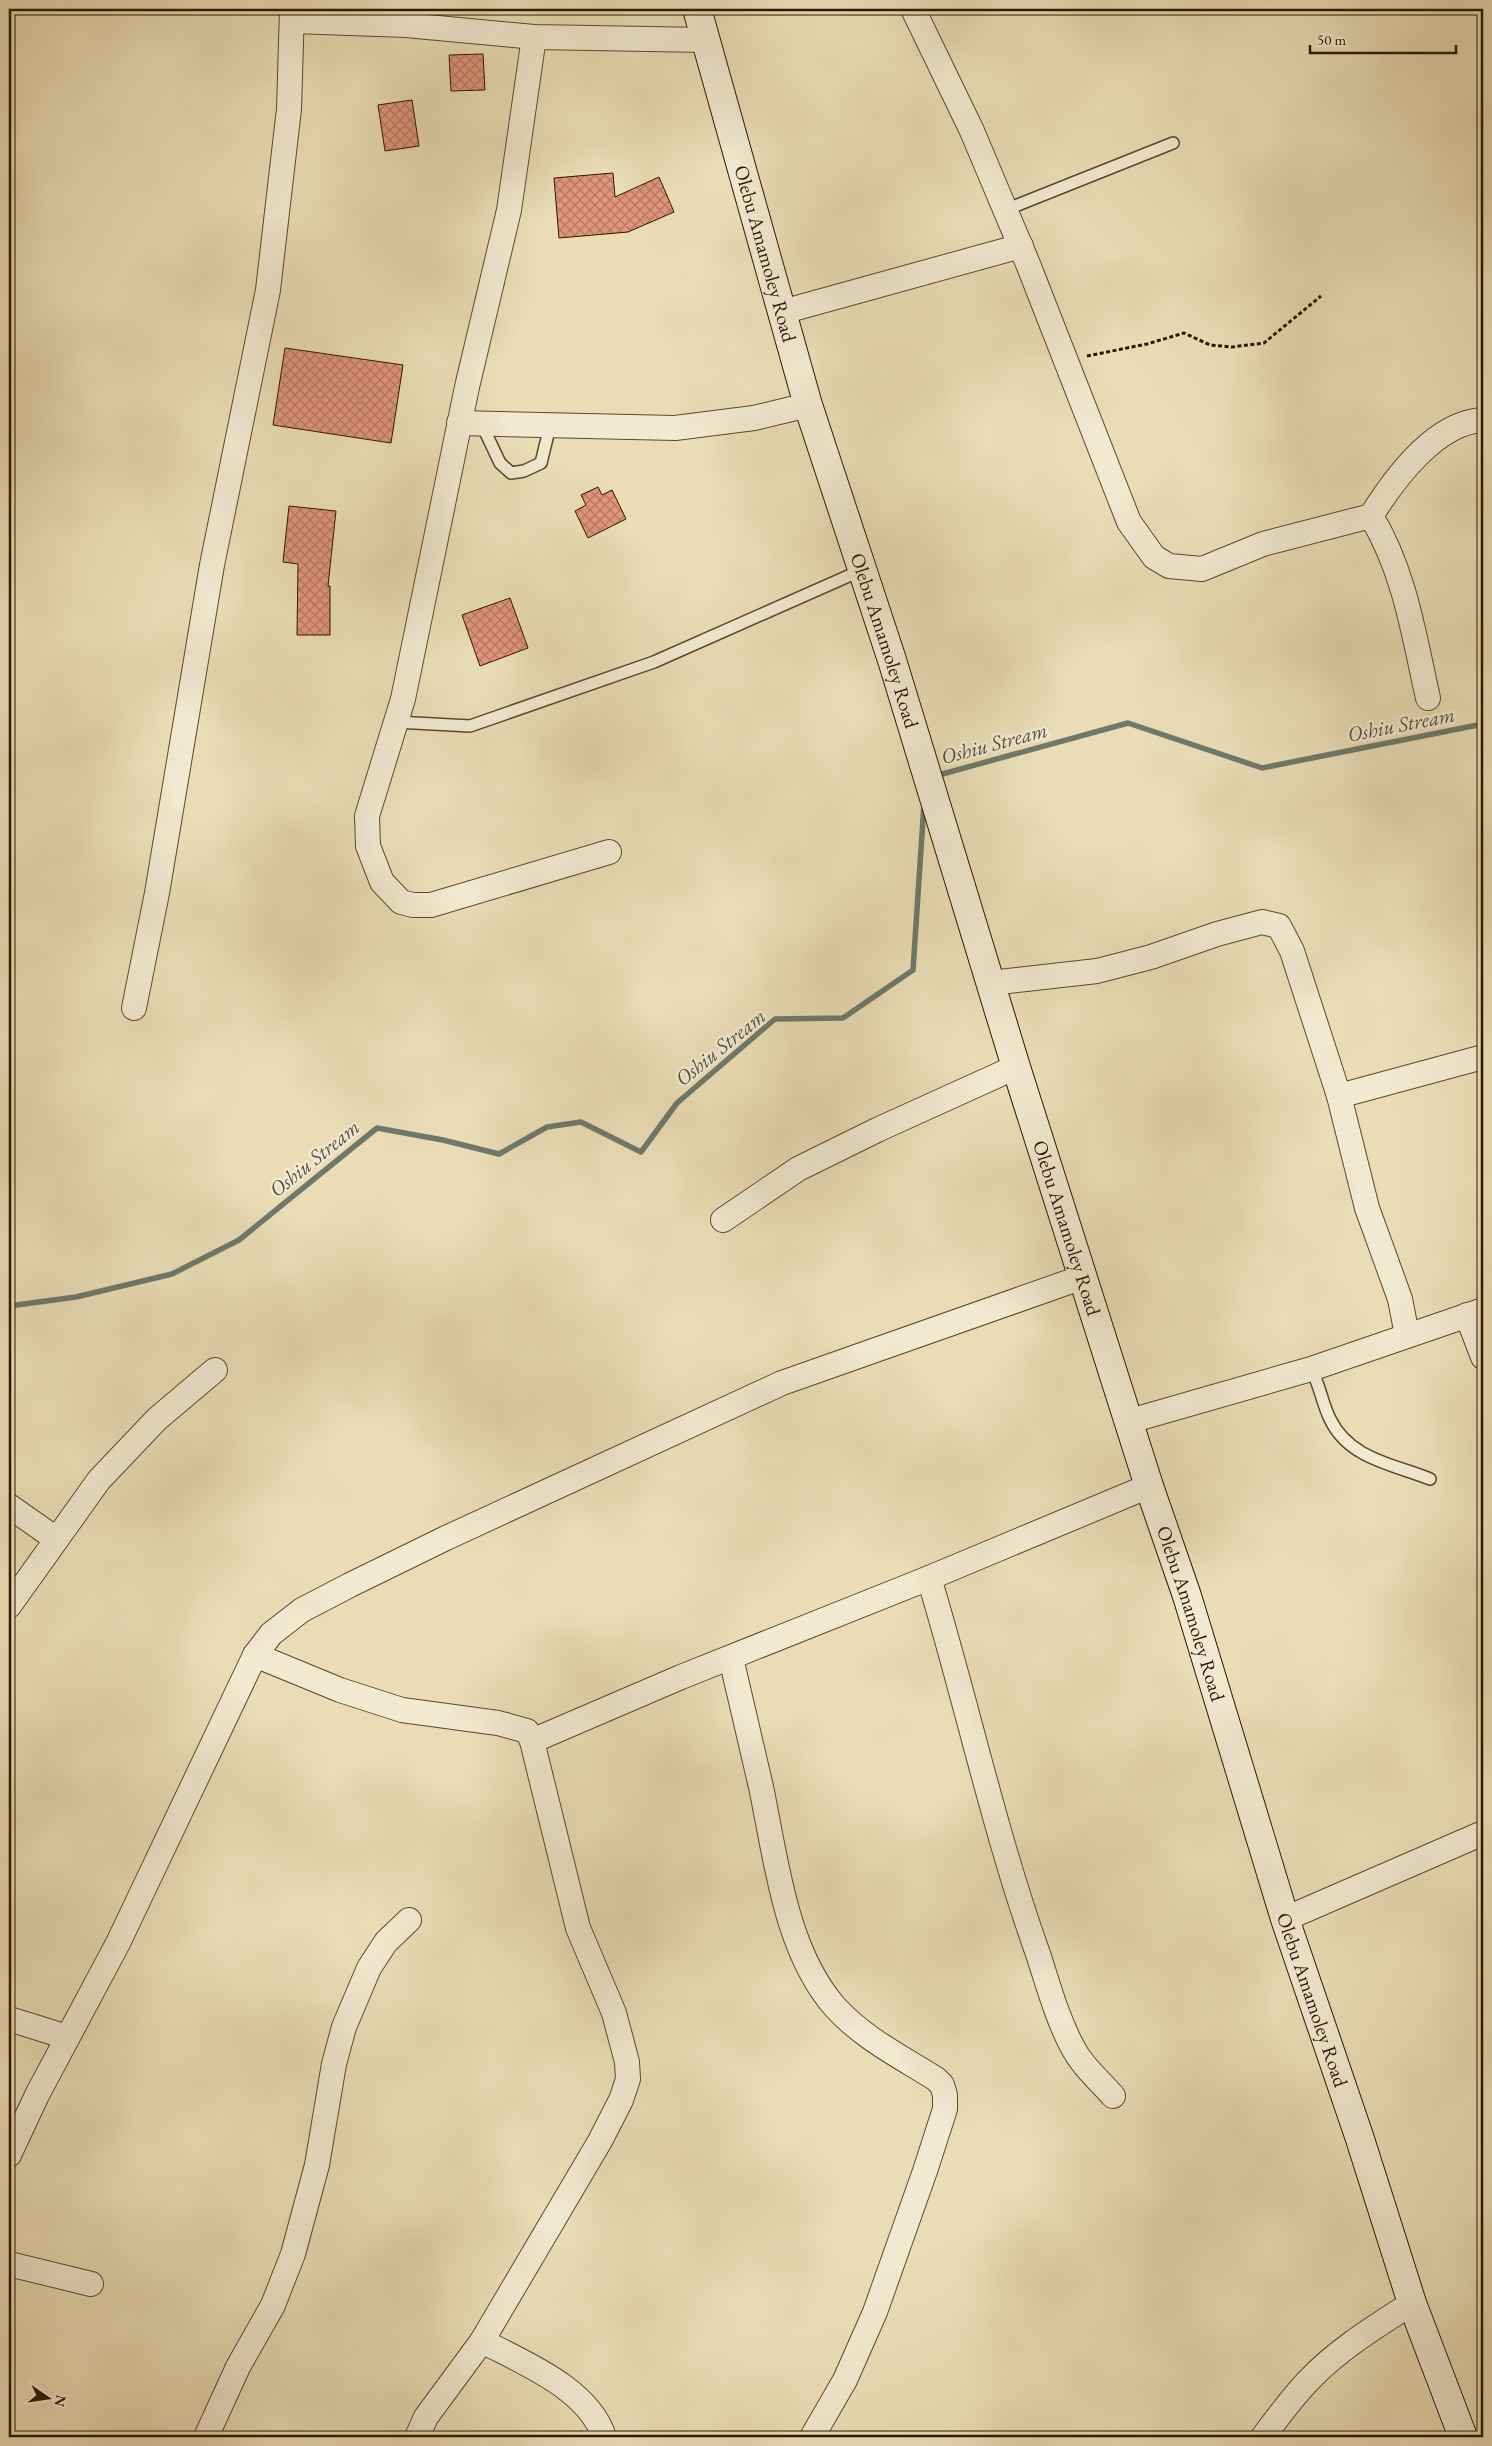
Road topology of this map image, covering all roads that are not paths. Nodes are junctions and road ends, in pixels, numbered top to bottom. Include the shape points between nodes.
1 (697, 9) edge
2 (912, 9) edge
3 (293, 15) edge
4 (534, 37) junction
5 (706, 40) junction
6 (1172, 144) dead end
7 (1005, 210) junction
8 (1021, 246) junction
9 (782, 312) junction
10 (808, 405) junction
11 (1483, 420) edge
12 (470, 424) junction
13 (550, 426) junction
14 (1371, 516) junction
15 (862, 570) junction
16 (1428, 698) dead end
17 (396, 722) junction
18 (610, 852) dead end
19 (991, 983) junction
20 (134, 1008) dead end
21 (1483, 1057) edge
22 (1016, 1067) junction
23 (1339, 1096) junction
24 (723, 1220) dead end
25 (1083, 1277) junction
26 (1475, 1312) edge
27 (1407, 1335) junction
28 (1483, 1357) edge
29 (1311, 1369) junction
30 (215, 1370) dead end
31 (1130, 1420) junction
32 (1430, 1479) dead end
33 (1149, 1486) junction
34 (9, 1506) edge
35 (56, 1539) junction
36 (929, 1578) junction
37 (9, 1606) edge
38 (255, 1655) junction
39 (731, 1658) junction
40 (532, 1741) junction
41 (1483, 1833) edge
42 (1285, 1919) junction
43 (409, 1920) dead end
44 (9, 2020) edge
45 (67, 2037) junction
46 (1113, 2096) dead end
47 (9, 2155) edge
48 (9, 2264) edge
49 (91, 2284) dead end
50 (1412, 2302) junction
51 (482, 2341) junction
52 (206, 2437) edge
53 (417, 2437) edge
54 (604, 2437) edge
55 (812, 2437) edge
56 (1263, 2437) edge
57 (1463, 2437) edge

1 - 5 street, Olebu Amamoley Road
2 - 7 street via 972,131
3 - 4 street
3 - 20 street via 289,109 268,290 212,566
4 - 5 street
4 - 12 street via 509,210
5 - 9 street, Olebu Amamoley Road
6 - 7 lane
7 - 8 street
8 - 9 street
8 - 14 street via 1129,522 1154,557 1169,566 1202,569 1263,544
9 - 10 street, Olebu Amamoley Road
10 - 13 street via 754,418 675,428
10 - 15 street, Olebu Amamoley Road
11 - 14 street via 1466,422 1450,430 1418,456 1396,480
12 - 13 street
12 - 13 lane via 511,473 541,463
12 - 17 street
14 - 16 street via 1399,573
15 - 17 lane via 654,662 470,726
15 - 19 street, Olebu Amamoley Road
17 - 18 street via 367,816 368,846 382,882 401,902 431,905
19 - 22 street, Olebu Amamoley Road
19 - 23 street via 1097,971 1262,922 1280,926 1292,951
21 - 23 street
22 - 24 street via 798,1169
22 - 25 street, Olebu Amamoley Road
23 - 27 street via 1367,1208 1400,1299
25 - 31 street, Olebu Amamoley Road
25 - 38 street via 782,1383 350,1585 302,1610 271,1634
26 - 27 street
26 - 28 street
27 - 29 street
29 - 31 street
29 - 32 lane via 1318,1380 1330,1421 1351,1448
30 - 35 street via 164,1413 99,1480
31 - 33 street, Olebu Amamoley Road
33 - 36 street
33 - 42 street, Olebu Amamoley Road via 1187,1596
34 - 35 street
35 - 37 street
36 - 39 street
36 - 46 street via 1002,1848 1028,1925 1071,2045 1083,2064
38 - 40 street via 340,1690 402,1710 522,1728
38 - 45 street via 118,1943
39 - 40 street
39 - 55 street via 774,1859 791,1921 816,1982 857,2027 887,2051 936,2080 942,2085 945,2095 945,2110 925,2172 874,2312 845,2380
40 - 51 street via 578,1928 614,2013 628,2078 621,2100 600,2141
41 - 42 street
42 - 50 street, Olebu Amamoley Road
43 - 52 street via 386,1942 369,1968 344,2027 334,2064 317,2164 293,2254 273,2306 238,2367
44 - 45 street
45 - 47 street
48 - 49 street
50 - 56 street via 1356,2340 1312,2376
50 - 57 street, Olebu Amamoley Road
51 - 53 street via 426,2417
51 - 54 street via 581,2399 599,2421

